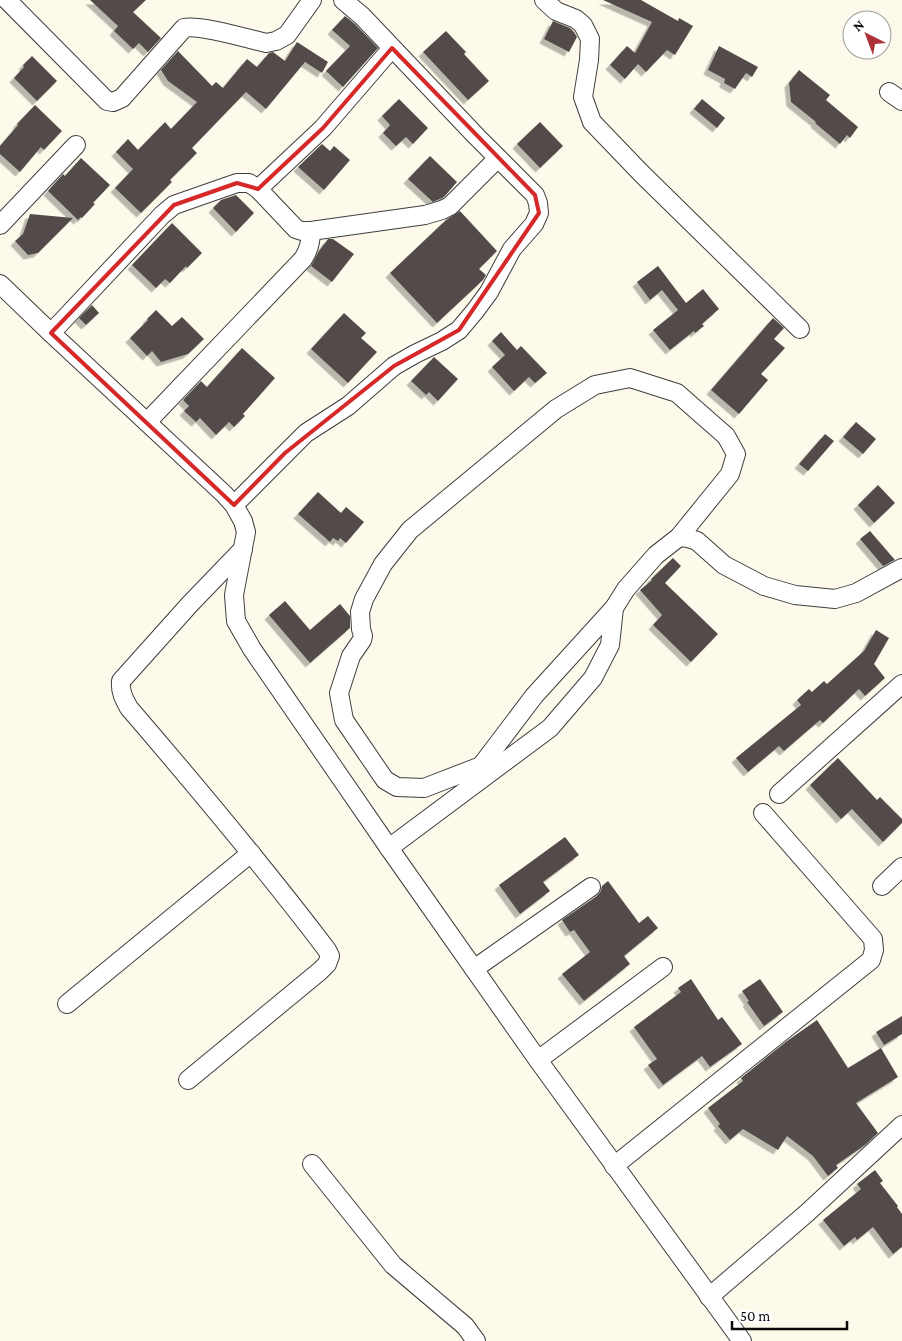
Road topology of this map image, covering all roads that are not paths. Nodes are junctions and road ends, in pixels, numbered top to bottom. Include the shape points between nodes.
1 (7, 0) edge
2 (312, 0) edge
3 (343, 0) edge
4 (544, 0) edge
5 (392, 48) junction
6 (76, 145) dead end
7 (498, 158) junction
8 (258, 189) junction
9 (0, 224) edge
10 (311, 231) junction
11 (0, 284) edge
12 (800, 329) dead end
13 (50, 333) junction
14 (147, 422) junction
15 (234, 505) junction
16 (678, 537) junction
17 (243, 548) junction
18 (902, 568) edge
19 (614, 608) junction
20 (902, 684) edge
21 (500, 765) junction
22 (481, 766) junction
23 (779, 794) dead end
24 (763, 813) dead end
25 (388, 848) junction
26 (251, 853) junction
27 (902, 867) edge
28 (882, 886) dead end
29 (591, 887) dead end
30 (663, 967) dead end
31 (474, 969) junction
32 (67, 1004) dead end
33 (538, 1060) junction
34 (188, 1080) dead end
35 (902, 1125) edge
36 (312, 1164) dead end
37 (614, 1166) junction
38 (709, 1297) junction
39 (476, 1341) edge
40 (742, 1341) edge

1 - 2 street via 107,101 113,102 122,98 184,28 204,29 266,43 286,35
3 - 5 street
4 - 12 street via 556,11 576,19 590,39 583,97 592,122
5 - 7 street
5 - 8 street via 323,128
6 - 9 street
7 - 10 street via 450,206 442,210
7 - 15 street via 535,195 539,213 534,224 512,249 475,311 459,330 394,366 348,406 306,433
8 - 10 street via 296,229
8 - 13 street via 248,183 238,183 174,205
10 - 14 street via 308,252 303,259
11 - 13 street
13 - 14 street
14 - 15 street
15 - 17 street via 246,532
16 - 18 street via 697,541 724,565 764,586 795,594 835,599 856,593
16 - 19 street via 656,555
16 - 22 street via 730,474 736,454 726,436 677,393 630,378 595,385 556,410 410,530 383,564 364,599 360,612 362,640 351,656 339,693 344,720 384,780 397,787 424,788
17 - 25 street via 234,595 236,621
17 - 26 street via 121,681 121,688 129,708
19 - 21 street via 610,645 593,678 550,728
19 - 22 street via 534,696
20 - 23 street
21 - 22 street
21 - 25 street
24 - 37 street via 873,939 871,960
25 - 31 street
26 - 32 street
26 - 34 street via 330,956 320,971
27 - 28 street
29 - 31 street
30 - 33 street
31 - 33 street
33 - 37 street
35 - 38 street
36 - 39 street via 393,1265 465,1326
37 - 38 street
38 - 40 street

